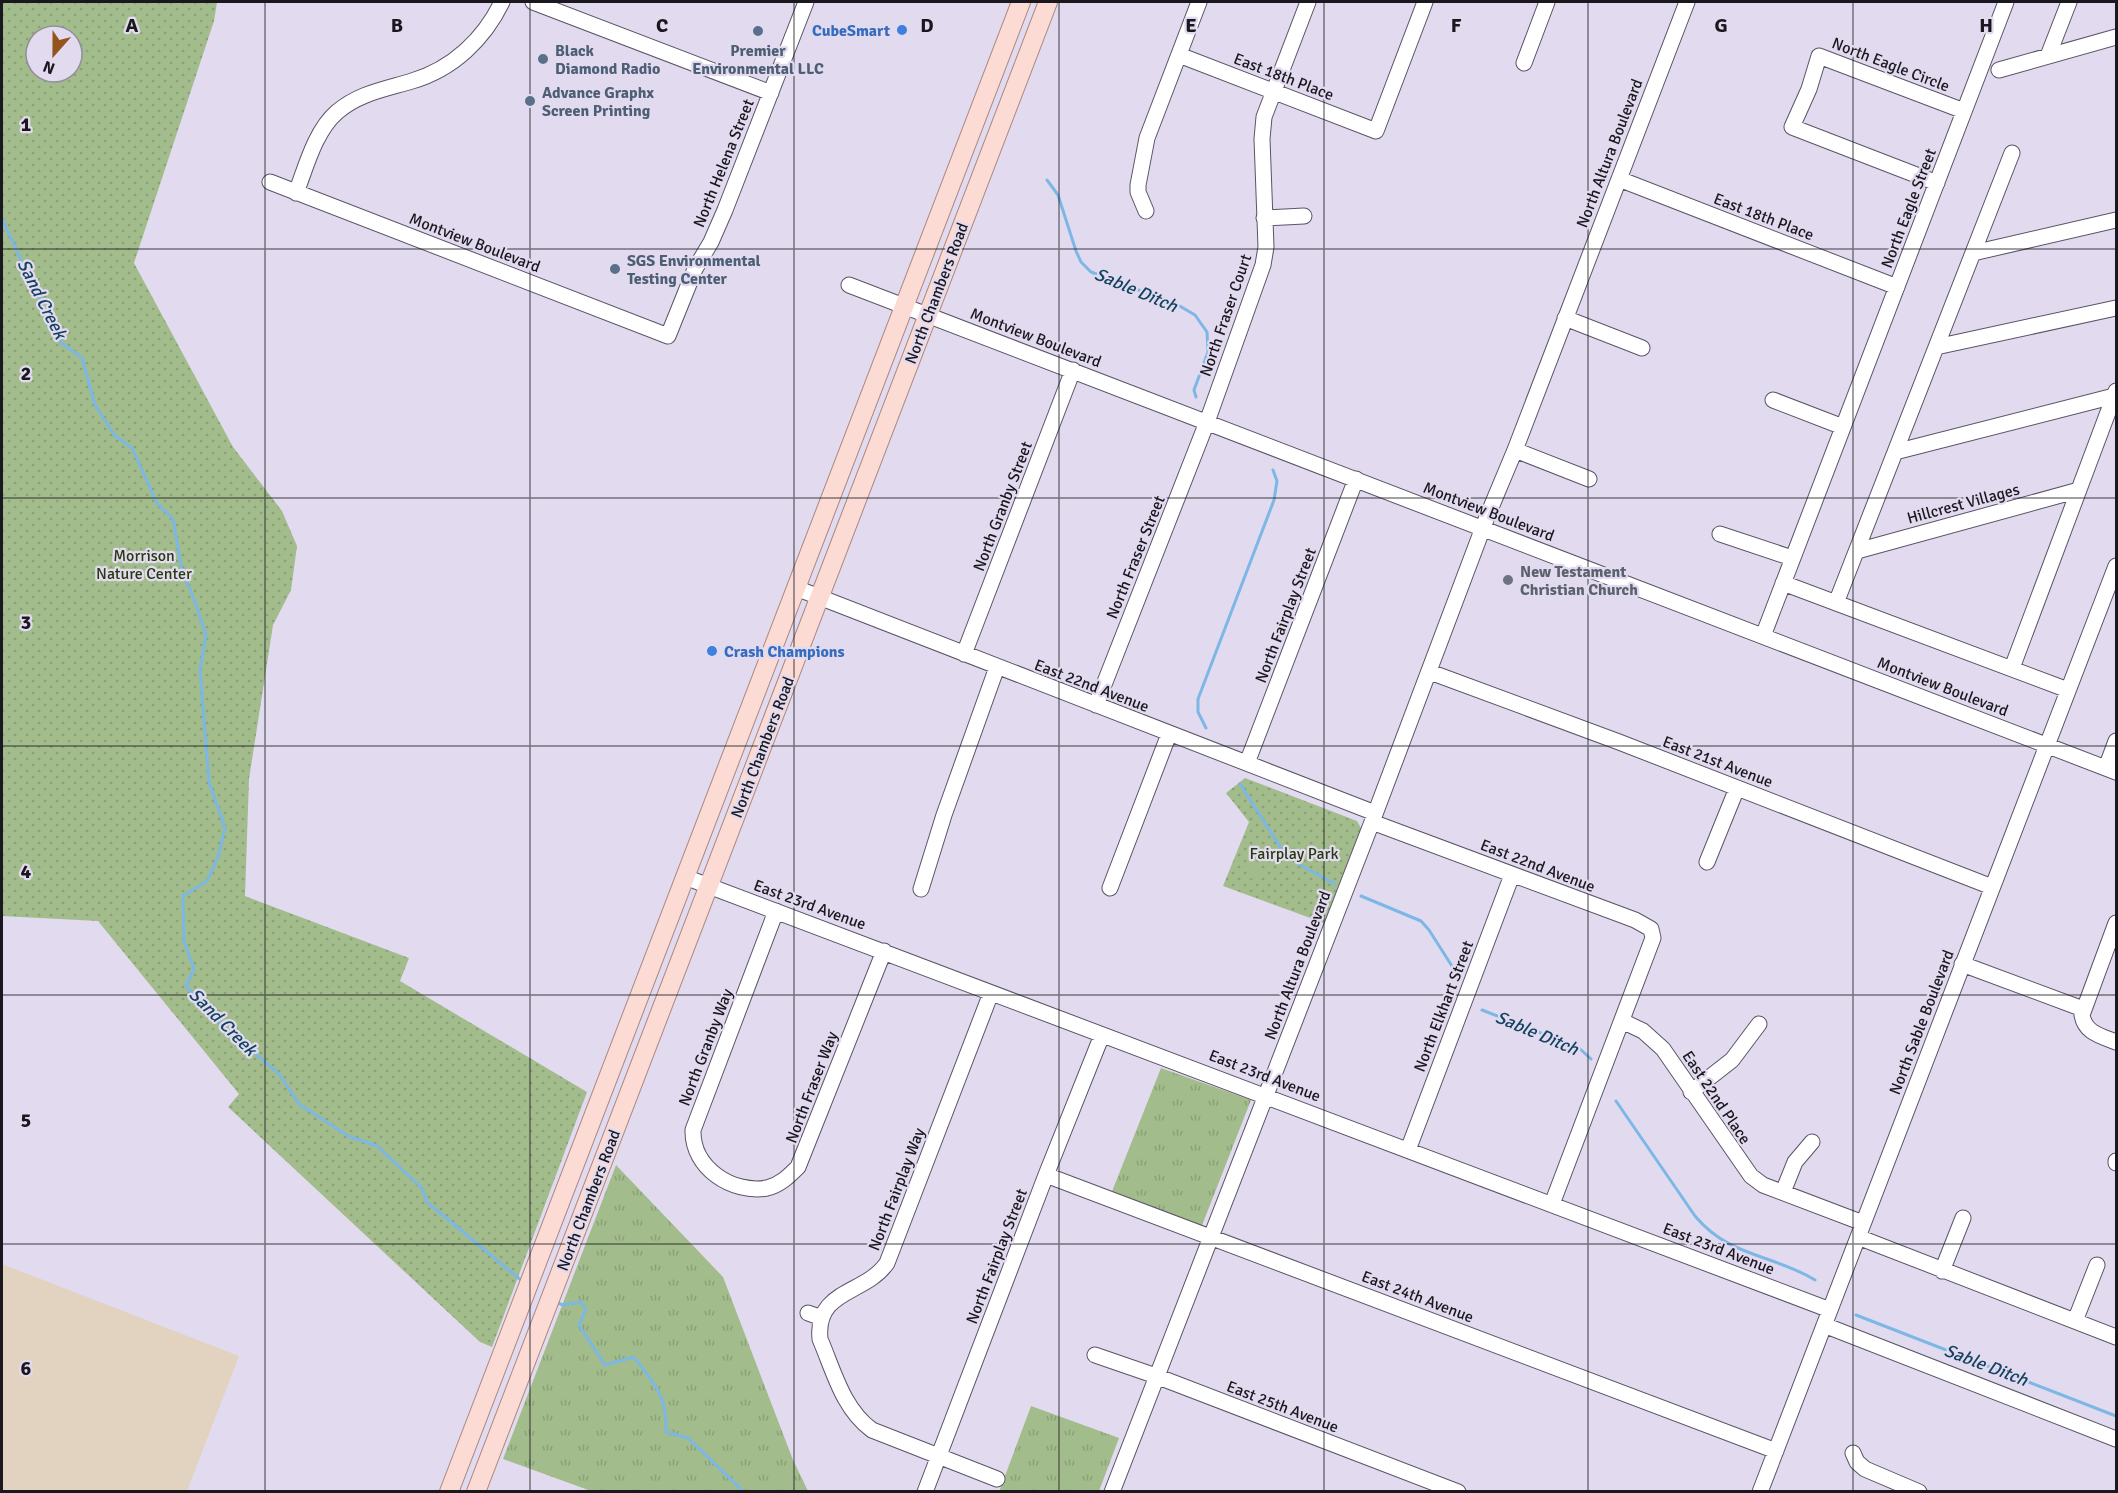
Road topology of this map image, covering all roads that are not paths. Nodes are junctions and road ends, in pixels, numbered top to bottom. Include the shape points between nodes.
1 (502, 2) edge
2 (533, 2) edge
3 (806, 2) edge
4 (1021, 2) edge
5 (1048, 2) edge
6 (1199, 2) edge
7 (1308, 2) edge
8 (1425, 2) edge
9 (1547, 2) edge
10 (1687, 2) edge
11 (2006, 2) edge
12 (2069, 2) edge
13 (2116, 37) edge
14 (1179, 55) junction
15 (2048, 56) junction
16 (1524, 63) dead end
17 (1999, 70) dead end
18 (1274, 91) junction
19 (771, 93) junction
20 (1964, 111) junction
21 (2012, 153) dead end
22 (1618, 179) junction
23 (270, 182) dead end
24 (1936, 183) junction
25 (296, 193) junction
26 (1146, 211) dead end
27 (1304, 216) dead end
28 (1264, 218) junction
29 (2116, 220) edge
30 (1973, 253) junction
31 (849, 285) dead end
32 (1897, 287) junction
33 (904, 305) junction
34 (2116, 308) edge
35 (928, 314) junction
36 (1565, 318) junction
37 (668, 336) joint
38 (1936, 347) junction
39 (1642, 348) dead end
40 (1073, 370) junction
41 (2115, 394) edge
42 (1773, 400) dead end
43 (1207, 422) junction
44 (1843, 427) junction
45 (1515, 450) junction
46 (1895, 452) junction
47 (1356, 479) junction
48 (1589, 479) dead end
49 (2079, 490) junction
50 (1483, 528) junction
51 (1720, 534) dead end
52 (1857, 550) junction
53 (1792, 558) junction
54 (2116, 566) edge
55 (1783, 583) junction
56 (796, 588) junction
57 (819, 597) junction
58 (1836, 603) junction
59 (1763, 636) junction
60 (964, 654) junction
61 (997, 667) junction
62 (2012, 668) junction
63 (1430, 672) junction
64 (2068, 690) junction
65 (1096, 705) junction
66 (1168, 734) junction
67 (2116, 741) edge
68 (2047, 745) junction
69 (1247, 764) junction
70 (2111, 770) edge
71 (1737, 788) junction
72 (1373, 818) junction
73 (1707, 861) dead end
74 (1512, 875) junction
75 (685, 877) junction
76 (708, 886) junction
77 (1992, 887) junction
78 (1110, 888) dead end
79 (921, 889) dead end
80 (776, 911) junction
81 (2116, 923) edge
82 (884, 951) junction
83 (1962, 964) junction
84 (991, 993) junction
85 (2083, 1009) junction
86 (1622, 1021) junction
87 (1759, 1024) dead end
88 (1102, 1035) junction
89 (2116, 1042) edge
90 (1691, 1092) junction
91 (1266, 1095) junction
92 (1812, 1142) dead end
93 (1408, 1150) junction
94 (1046, 1175) junction
95 (731, 1182) joint
96 (1783, 1192) junction
97 (1552, 1204) junction
98 (1963, 1218) dead end
99 (1861, 1230) junction
100 (1210, 1237) junction
101 (2097, 1265) dead end
102 (1942, 1270) junction
103 (1830, 1310) junction
104 (2075, 1322) junction
105 (1824, 1325) junction
106 (2116, 1337) edge
107 (1095, 1355) dead end
108 (1156, 1376) junction
109 (475, 1425) junction
110 (498, 1433) junction
111 (2116, 1439) edge
112 (1776, 1451) junction
113 (1853, 1453) dead end
114 (938, 1457) junction
115 (997, 1479) dead end
116 (449, 1491) edge
117 (476, 1491) edge
118 (925, 1491) edge
119 (1112, 1491) edge
120 (1458, 1491) edge
121 (1761, 1491) edge
122 (1919, 1491) edge

1 - 25 street via 476,41 455,61 425,77 363,95 336,112 315,145
2 - 19 street
3 - 19 street, North Helena Street
4 - 33 main road, North Chambers Road
5 - 35 main road, North Chambers Road
6 - 14 street
7 - 18 street, North Fraser Court
8 - 18 street, East 18th Place via 1376,131
9 - 16 street
10 - 22 street, North Altura Boulevard
11 - 20 street, North Eagle Street
12 - 15 street
13 - 15 street
14 - 18 street, East 18th Place
14 - 26 street via 1142,161 1138,192
15 - 17 street
18 - 28 street, North Fraser Court via 1264,117 1262,139
19 - 37 street, North Helena Street
20 - 24 street, North Eagle Street
20 - 24 street, North Eagle Circle via 1819,57 1792,128
21 - 30 street
22 - 32 street, East 18th Place
22 - 36 street, North Altura Boulevard
23 - 25 street, Montview Boulevard
24 - 32 street, North Eagle Street
25 - 37 street, Montview Boulevard
27 - 28 street
28 - 43 street, North Fraser Court via 1263,265
29 - 30 street
30 - 38 street
31 - 33 street, Montview Boulevard
32 - 44 street, North Eagle Street
33 - 35 street, Montview Boulevard
33 - 56 main road, North Chambers Road
34 - 38 street
35 - 40 street, Montview Boulevard
35 - 57 main road, North Chambers Road
36 - 39 street
36 - 45 street, North Altura Boulevard
38 - 46 street
40 - 43 street, Montview Boulevard
40 - 60 street, North Granby Street
41 - 46 street
41 - 49 street
42 - 44 street
43 - 47 street, Montview Boulevard
43 - 65 street, North Fraser Street
44 - 53 street, North Eagle Street
45 - 48 street
45 - 50 street, North Altura Boulevard
46 - 52 street
47 - 50 street, Montview Boulevard
47 - 69 street, North Fairplay Street
49 - 52 street, Hillcrest Villages
49 - 62 street
50 - 59 street, Montview Boulevard
50 - 63 street, North Altura Boulevard
51 - 53 street
52 - 58 street
53 - 55 street, North Eagle Street
54 - 64 street, North Sable Boulevard
55 - 58 street
55 - 59 street, North Eagle Street
56 - 57 street, East 22nd Avenue
56 - 75 main road, North Chambers Road
57 - 60 street, East 22nd Avenue
57 - 76 main road, North Chambers Road
58 - 62 street
59 - 68 street, Montview Boulevard
60 - 61 street, East 22nd Avenue
61 - 65 street, East 22nd Avenue
61 - 79 street
62 - 64 street
63 - 71 street, East 21st Avenue
63 - 72 street, North Altura Boulevard
64 - 68 street, North Sable Boulevard
65 - 66 street, East 22nd Avenue
66 - 69 street, East 22nd Avenue
66 - 78 street
67 - 70 street
68 - 70 street, Montview Boulevard
68 - 77 street, North Sable Boulevard
69 - 72 street, East 22nd Avenue
71 - 73 street
71 - 77 street, East 21st Avenue
72 - 74 street, East 22nd Avenue
72 - 91 street, North Altura Boulevard
74 - 86 street, East 22nd Avenue via 1648,926 1653,938
74 - 93 street, North Elkhart Street
75 - 76 street, East 23rd Avenue
75 - 109 main road, North Chambers Road
76 - 80 street, East 23rd Avenue
76 - 110 main road, North Chambers Road
77 - 83 street, North Sable Boulevard
80 - 82 street, East 23rd Avenue
80 - 95 street, North Granby Way via 693,1130 694,1147 703,1164
81 - 85 street
82 - 84 street, East 23rd Avenue
82 - 95 street, North Fraser Way via 798,1167 789,1177 767,1188
83 - 85 street
83 - 99 street, North Sable Boulevard
84 - 88 street, East 23rd Avenue
84 - 114 street, North Fairplay Way via 887,1263 873,1278 836,1298 815,1315 820,1340 856,1416 872,1430
85 - 89 street via 2087,1028
86 - 90 street, East 22nd Place via 1643,1031 1663,1049
86 - 97 street
87 - 90 street via 1732,1060
88 - 91 street, East 23rd Avenue
88 - 94 street, North Fairplay Street
90 - 96 street, East 22nd Place via 1751,1176
91 - 93 street, East 23rd Avenue
91 - 100 street, North Altura Boulevard
92 - 96 street via 1795,1162
93 - 97 street, East 23rd Avenue
94 - 100 street, East 24th Avenue
94 - 114 street, North Fairplay Street
96 - 99 street, East 22nd Place
97 - 103 street, East 23rd Avenue
98 - 102 street
99 - 102 street, East 22nd Place
99 - 103 street, North Sable Boulevard
100 - 108 street, North Altura Boulevard
100 - 112 street, East 24th Avenue
101 - 104 street
102 - 104 street, East 22nd Place
103 - 105 street, North Sable Boulevard
104 - 106 street, East 22nd Place
105 - 111 street
105 - 112 street, North Sable Boulevard
107 - 108 street, East 25th Avenue
108 - 119 street, North Altura Boulevard
108 - 120 street, East 25th Avenue
109 - 110 main road
109 - 116 main road, North Chambers Road
110 - 117 main road, North Chambers Road
112 - 121 street, North Sable Boulevard
113 - 122 street via 1865,1470
114 - 115 street, North Fairplay Way
114 - 118 street, North Fairplay Street

